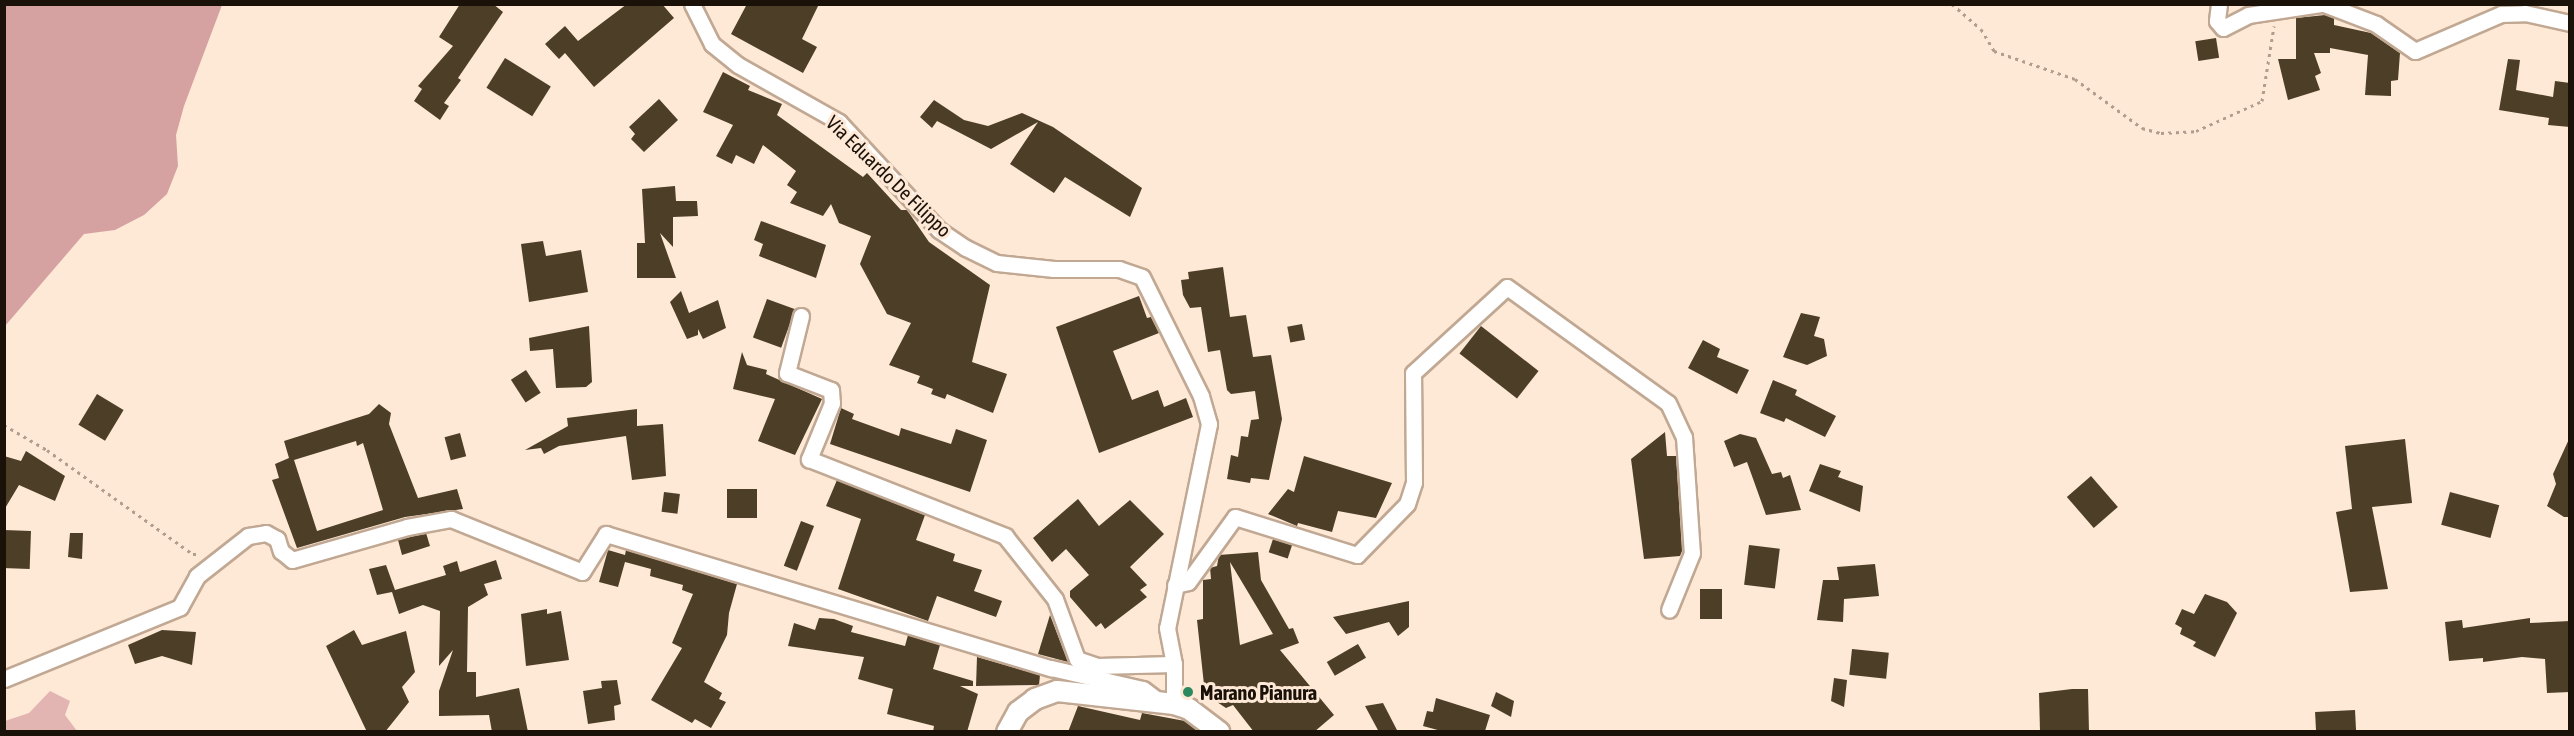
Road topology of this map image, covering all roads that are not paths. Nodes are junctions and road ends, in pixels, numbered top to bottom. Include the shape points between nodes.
1 (692, 4) edge
2 (2219, 4) edge
3 (2323, 4) edge
4 (2570, 23) edge
5 (801, 316) dead end
6 (1175, 585) junction
7 (1669, 610) dead end
8 (1174, 664) junction
9 (4, 679) edge
10 (1167, 703) junction
11 (1007, 732) edge
12 (1219, 732) edge

1 - 6 street, Via Eduardo De Filippo via 712,44 738,65 839,122 939,230 966,248 997,263 1054,269 1119,268 1142,277 1197,386 1209,424
2 - 3 street via 2217,21 2223,28 2248,15
3 - 4 street via 2376,24 2415,51 2501,14 2525,13
5 - 8 street via 787,374 831,390 832,403 809,459 1005,536 1055,600 1077,659 1097,666
6 - 7 street via 1188,582 1235,517 1357,555 1407,504 1414,482 1413,373 1507,287 1668,404 1684,438 1692,553
6 - 8 street, Via Eduardo De Filippo via 1167,628
8 - 10 street, Via Eduardo De Filippo
9 - 10 street via 162,618 180,607 197,576 248,536 266,533 277,539 281,551 292,560 407,527 451,519 482,528 582,572 606,534 1050,668 1143,689
10 - 11 street via 1057,691 1035,699 1018,712
10 - 12 street via 1189,709

